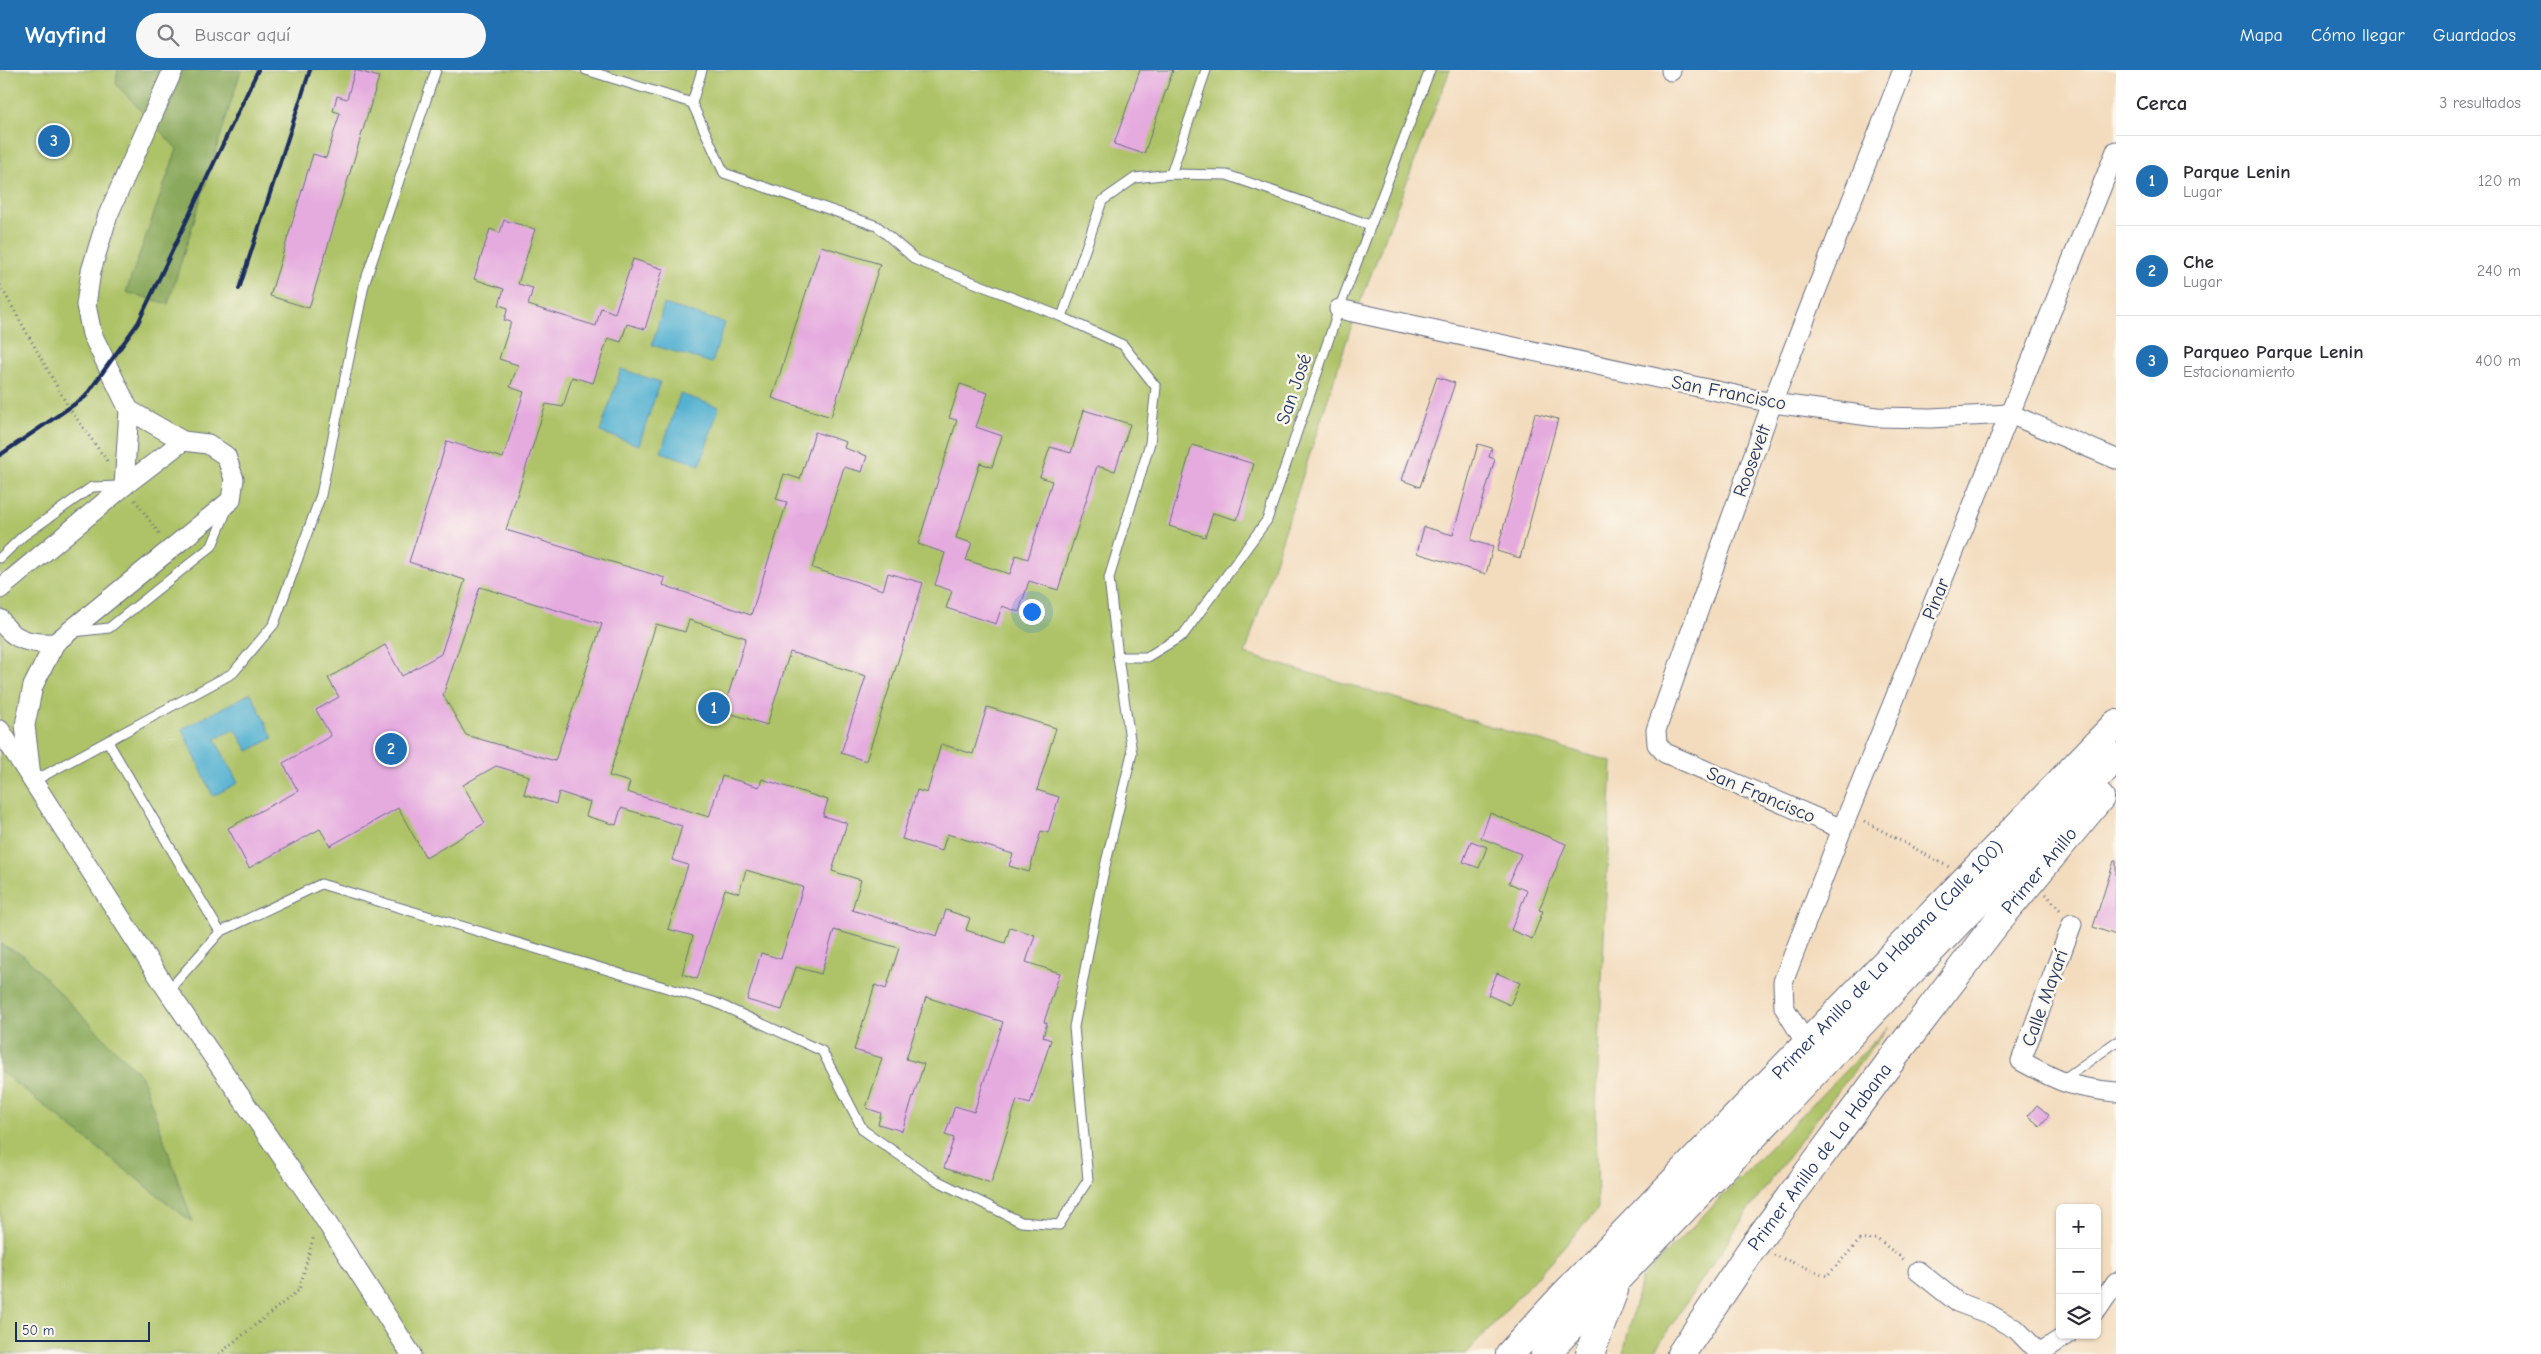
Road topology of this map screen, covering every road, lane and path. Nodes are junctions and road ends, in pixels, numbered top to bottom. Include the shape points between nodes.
1 (173, 70) edge
2 (436, 70) edge
3 (586, 70) edge
4 (702, 70) edge
5 (1206, 70) edge
6 (1430, 70) edge
7 (1903, 70) edge
8 (692, 103) junction
9 (2116, 152) edge
10 (1171, 174) junction
11 (1370, 225) junction
12 (0, 285) edge
13 (1339, 309) junction
14 (1062, 317) junction
15 (1772, 403) junction
16 (129, 410) junction
17 (2010, 414) junction
18 (183, 440) junction
19 (2116, 459) edge
20 (124, 486) junction
21 (231, 500) junction
22 (172, 550) junction
23 (0, 558) edge
24 (1, 589) edge
25 (0, 619) edge
26 (61, 638) junction
27 (1118, 657) junction
28 (2116, 724) edge
29 (0, 730) edge
30 (108, 742) junction
31 (1657, 744) joint
32 (2116, 757) edge
33 (2116, 779) edge
34 (32, 782) junction
35 (1846, 821) junction
36 (1967, 877) junction
37 (2033, 878) junction
38 (2072, 924) joint
39 (220, 932) junction
40 (1965, 963) joint
41 (168, 991) junction
42 (2116, 1042) edge
43 (1807, 1045) junction
44 (2058, 1082) junction
45 (2116, 1092) edge
46 (1660, 1195) junction
47 (320, 1212) junction
48 (1753, 1247) junction
49 (1918, 1271) joint
50 (1619, 1277) junction
51 (2116, 1282) edge
52 (2101, 1304) edge
53 (2061, 1339) edge
54 (2039, 1353) edge
55 (219, 1354) edge
56 (411, 1354) edge
57 (1510, 1354) edge
58 (1545, 1354) edge
59 (1590, 1354) edge
60 (1681, 1354) edge

1 - 16 street via 108,215 91,271 86,305 92,334
2 - 30 lane via 364,286 321,495 274,624 233,673
3 - 8 lane
4 - 8 lane
5 - 10 lane
6 - 11 lane, San José
7 - 15 street, Roosevelt
8 - 14 lane via 724,173 878,226 916,260
9 - 17 street, Pinar
10 - 11 lane via 1227,175
10 - 14 lane via 1135,178 1102,201
11 - 13 lane, San José
12 - 20 path via 69,408
13 - 15 street, San Francisco
13 - 27 lane, San José via 1267,520 1183,635 1147,657
14 - 27 lane via 1123,345 1156,387 1150,443 1110,578
15 - 17 street, San Francisco via 1877,417
15 - 31 street, Roosevelt via 1656,730
16 - 18 street
16 - 20 street
17 - 19 street, San Francisco
17 - 35 street, Pinar
18 - 20 street
18 - 21 street via 208,444 226,456 234,479
20 - 22 path
20 - 23 lane via 92,487 23,536
20 - 24 street
21 - 22 street
21 - 26 lane via 212,546 109,628
22 - 26 street
25 - 26 street via 16,637 33,644
26 - 34 street via 33,686 26,725
27 - 39 lane via 1132,753 1103,875 1074,1027 1088,1180 1058,1225 1021,1222 934,1179 863,1130 822,1052 714,1002 321,884
28 - 36 highway, Primer Anillo de La Habana (Calle 100)
29 - 34 street
30 - 34 lane
30 - 39 lane
31 - 35 street, San Francisco via 1664,753
32 - 50 highway
33 - 37 highway, Primer Anillo
34 - 41 street
35 - 36 path
35 - 43 street, Pinar via 1783,982 1784,1006
36 - 43 highway, Primer Anillo de La Habana (Calle 100)
37 - 38 path
37 - 40 highway, Primer Anillo
38 - 44 street, Calle Mayarí via 2022,1061
39 - 41 lane
40 - 48 highway, Primer Anillo de La Habana
41 - 47 street
42 - 44 lane
43 - 46 highway, Primer Anillo de La Habana (Calle 100)
44 - 45 street, Calle Mayarí via 2084,1090
46 - 50 highway
46 - 57 highway, Primer Anillo de La Habana (Calle 100)
47 - 55 path via 299,1290
47 - 56 street
48 - 49 path via 1827,1276 1860,1240 1877,1239
48 - 60 highway, Primer Anillo de La Habana
49 - 54 street via 1957,1302 1989,1314 2017,1330
50 - 58 highway
50 - 59 highway
51 - 52 street
53 - 54 street

